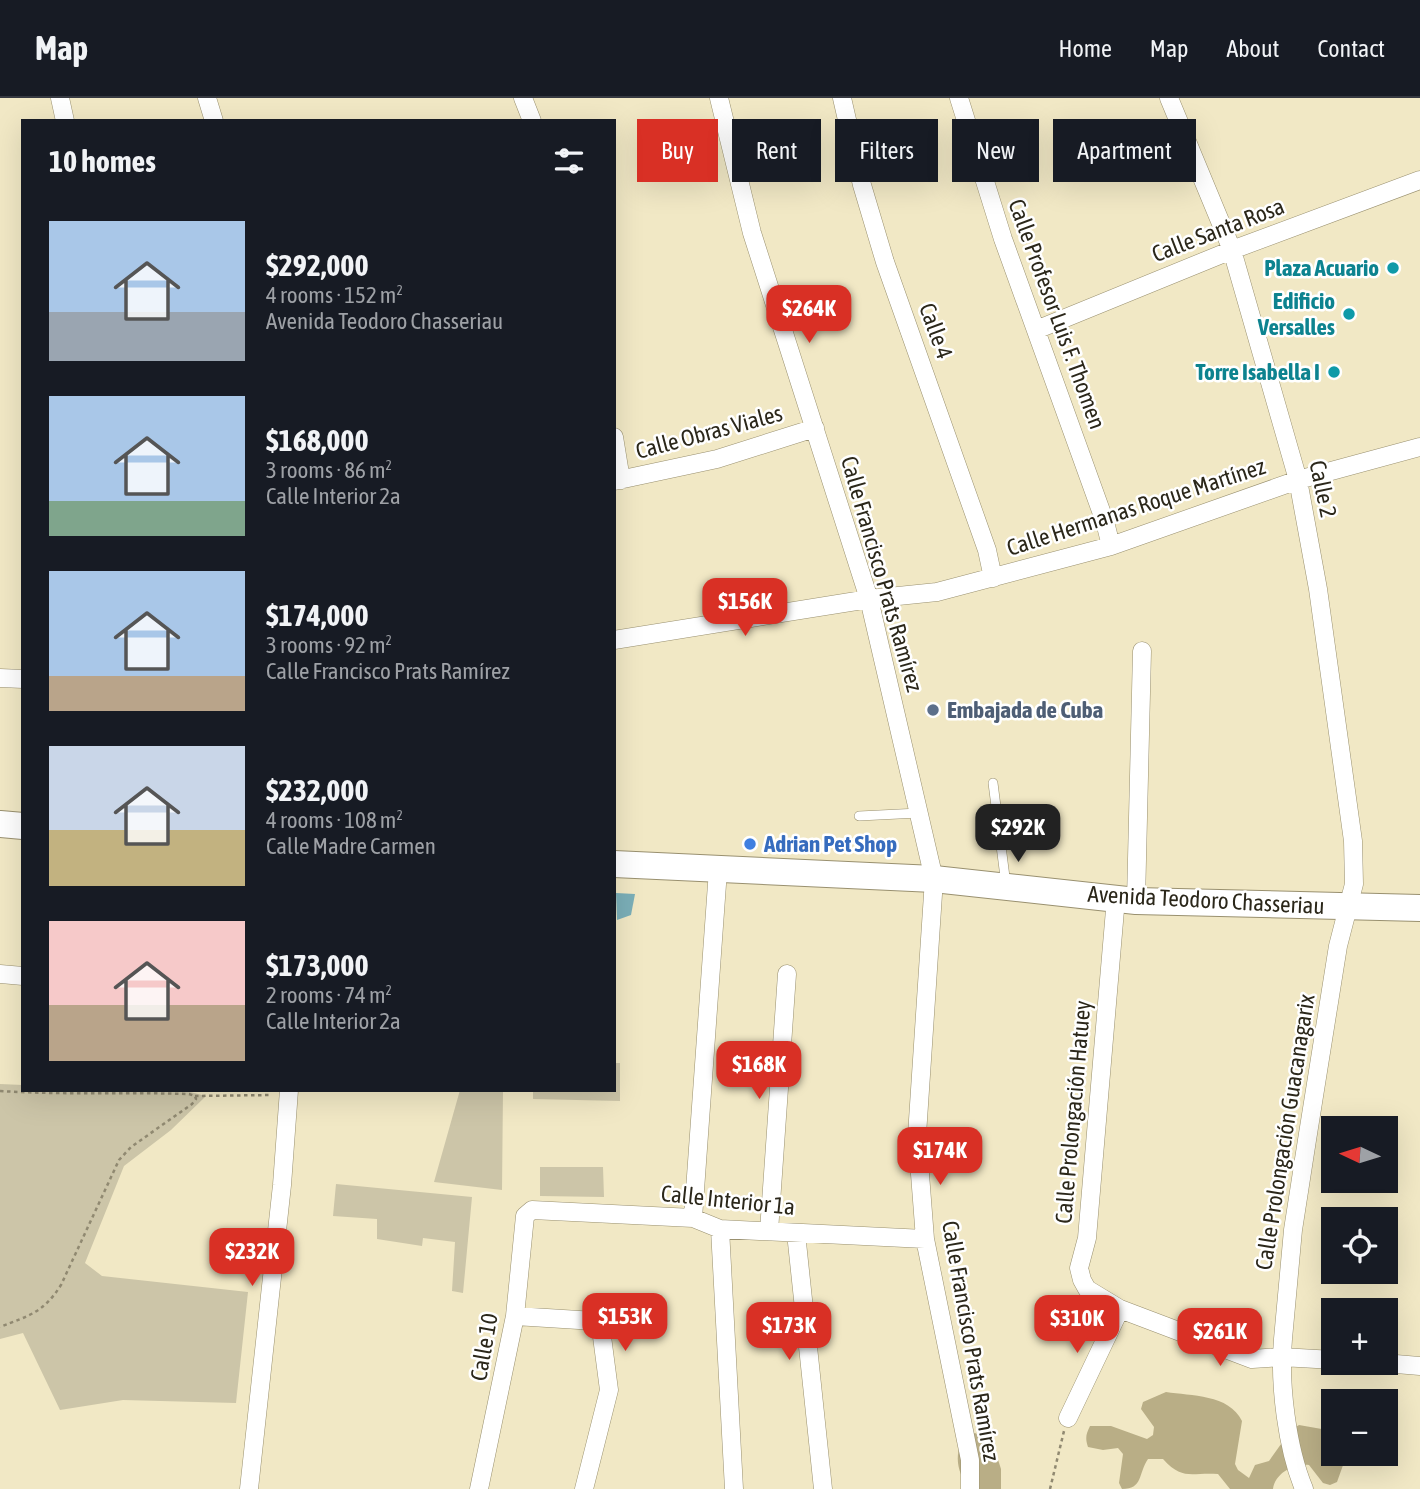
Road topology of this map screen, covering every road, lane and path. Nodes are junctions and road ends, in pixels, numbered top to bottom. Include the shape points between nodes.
1 (60, 98) edge
2 (207, 98) edge
3 (523, 98) edge
4 (719, 98) edge
5 (842, 98) edge
6 (959, 98) edge
7 (1169, 98) edge
8 (65, 119) edge
9 (213, 119) edge
10 (531, 119) edge
11 (1420, 180) edge
12 (1232, 250) junction
13 (1036, 330) junction
14 (815, 428) junction
15 (1420, 447) edge
16 (616, 459) edge
17 (618, 481) edge
18 (1298, 481) junction
19 (1111, 546) junction
20 (993, 578) junction
21 (869, 599) junction
22 (616, 640) edge
23 (1142, 651) dead end
24 (0, 678) edge
25 (21, 679) edge
26 (993, 783) dead end
27 (919, 813) junction
28 (859, 816) dead end
29 (0, 824) edge
30 (21, 826) edge
31 (616, 864) edge
32 (718, 870) junction
33 (934, 879) junction
34 (1006, 887) junction
35 (1126, 900) junction
36 (1349, 907) junction
37 (1420, 908) edge
38 (0, 974) edge
39 (787, 974) dead end
40 (21, 976) edge
41 (0, 1091) edge
42 (289, 1092) edge
43 (195, 1096) junction
44 (527, 1213) joint
45 (693, 1218) junction
46 (720, 1229) junction
47 (769, 1231) junction
48 (796, 1233) junction
49 (925, 1239) junction
50 (1120, 1309) junction
51 (515, 1316) junction
52 (0, 1327) edge
53 (1281, 1356) junction
54 (1321, 1359) edge
55 (1398, 1364) edge
56 (1420, 1366) edge
57 (1068, 1418) joint
58 (249, 1489) edge
59 (479, 1489) edge
60 (584, 1489) edge
61 (734, 1489) edge
62 (822, 1489) edge
63 (970, 1489) edge
64 (1051, 1489) edge
65 (1304, 1489) edge

1 - 8 street
2 - 9 street
3 - 10 street
4 - 14 street, Calle Francisco Prats Ramírez via 752,233
5 - 20 street, Calle 4 via 885,262
6 - 13 street, Calle Profesor Luis F. Thomen
7 - 12 street, Calle 2
11 - 12 street, Calle Santa Rosa
12 - 13 street, Calle Santa Rosa
12 - 18 street, Calle 2
13 - 19 street, Calle Profesor Luis F. Thomen
14 - 17 street, Calle Obras Viales via 717,459
14 - 21 street, Calle Francisco Prats Ramírez
15 - 18 street, Calle Hermanas Roque Martínez
16 - 17 street
18 - 19 street, Calle Hermanas Roque Martínez
18 - 36 street, Calle 2 via 1353,841 1354,884
19 - 20 street, Calle Hermanas Roque Martínez
20 - 21 street, Calle Hermanas Roque Martínez via 937,592
21 - 22 street, Calle Hermanas Roque Martínez
21 - 27 street, Calle Francisco Prats Ramírez
23 - 35 street
24 - 25 street
26 - 34 lane
27 - 28 lane
27 - 33 street, Calle Francisco Prats Ramírez
29 - 30 street
31 - 32 street, Avenida Teodoro Chasseriau
32 - 33 street, Avenida Teodoro Chasseriau
32 - 45 street
33 - 34 street, Avenida Teodoro Chasseriau
33 - 49 street, Calle Francisco Prats Ramírez via 917,1135
34 - 35 street, Avenida Teodoro Chasseriau
35 - 36 street, Avenida Teodoro Chasseriau
35 - 50 street, Calle Prolongación Hatuey via 1087,1238 1079,1268 1087,1289
36 - 37 street, Avenida Teodoro Chasseriau
36 - 53 street, Calle Prolongación Guacanagarix via 1338,946 1295,1217
38 - 40 street
39 - 47 street
41 - 43 path
42 - 43 path
42 - 58 street
43 - 52 path via 192,1104 119,1160 53,1297 39,1311
44 - 45 street, Calle Interior 1a
44 - 51 street, Calle 10
45 - 46 street, Calle Interior 1a
46 - 47 street, Calle Interior 1a
46 - 61 street
47 - 48 street, Calle Interior 1a
48 - 49 street, Calle Interior 1a
48 - 62 street
49 - 63 street, Calle Francisco Prats Ramírez via 970,1460
50 - 53 street, Calle Prolongación Hatuey via 1252,1359
50 - 57 street
51 - 59 street, Calle 10
51 - 60 street via 595,1321 601,1329 609,1390
53 - 54 street, Calle Prolongación Hatuey
53 - 65 street, Calle Prolongación Guacanagarix via 1293,1459
55 - 56 street
57 - 64 path

